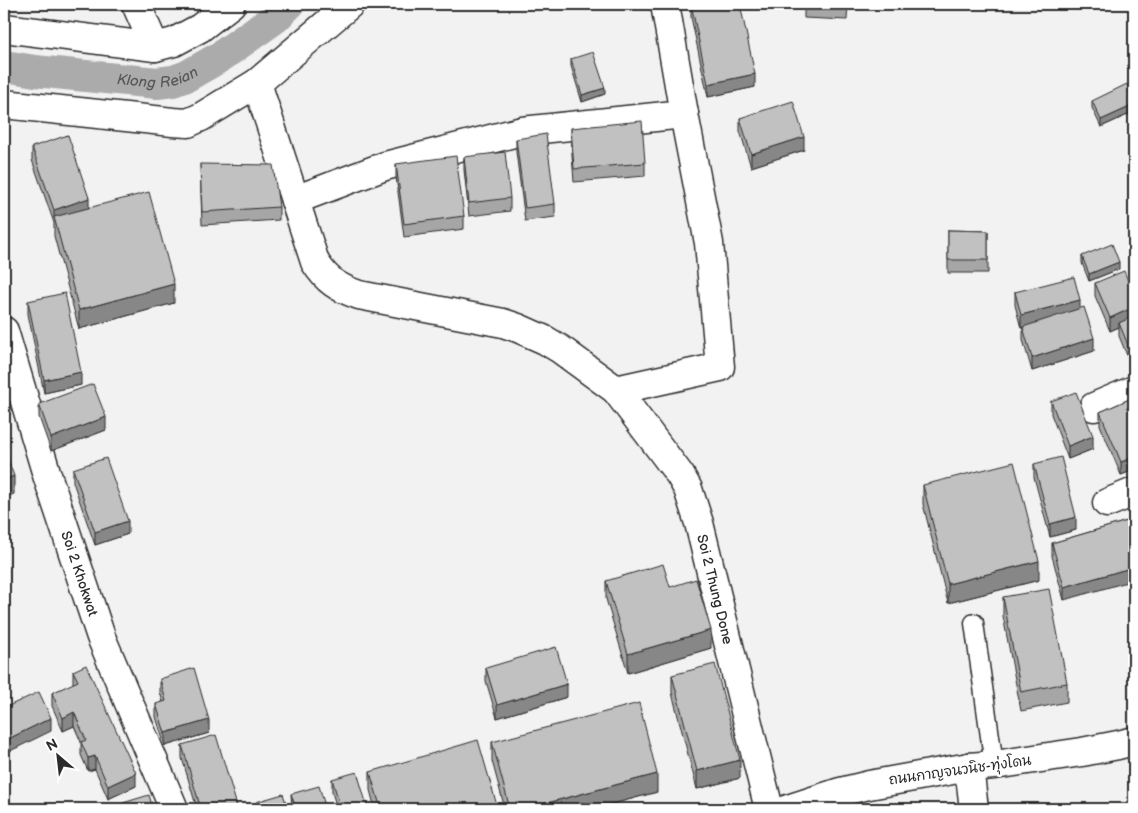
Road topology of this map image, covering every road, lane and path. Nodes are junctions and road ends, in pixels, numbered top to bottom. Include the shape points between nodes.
1 (136, 4) edge
2 (231, 4) edge
3 (350, 4) edge
4 (665, 4) edge
5 (4, 28) edge
6 (155, 46) junction
7 (257, 84) junction
8 (4, 104) edge
9 (684, 114) junction
10 (295, 200) junction
11 (4, 331) edge
12 (616, 390) junction
13 (1134, 390) edge
14 (1094, 407) dead end
15 (1134, 492) edge
16 (1107, 503) dead end
17 (974, 623) dead end
18 (1134, 741) edge
19 (981, 766) junction
20 (174, 809) edge
21 (769, 809) edge
22 (788, 809) edge
23 (974, 809) edge

1 - 6 street
2 - 6 street via 200,28 174,42
3 - 7 street
4 - 9 street
5 - 6 street
7 - 8 street via 188,123
7 - 10 street, Soi 2 Thung Done
9 - 10 street via 522,131 385,166
9 - 12 street via 708,244 720,367
10 - 12 street, Soi 2 Thung Done via 315,262 331,282 344,290 518,328 560,349
11 - 20 street, Soi 2 Khokwat via 47,475 101,637
12 - 21 street, Soi 2 Thung Done via 688,488
13 - 14 street
15 - 16 street
17 - 19 lane
18 - 19 street, ถนนกาญจนวนิช-ทุ่งโดน
19 - 22 street, ถนนกาญจนวนิช-ทุ่งโดน via 869,784
19 - 23 street

